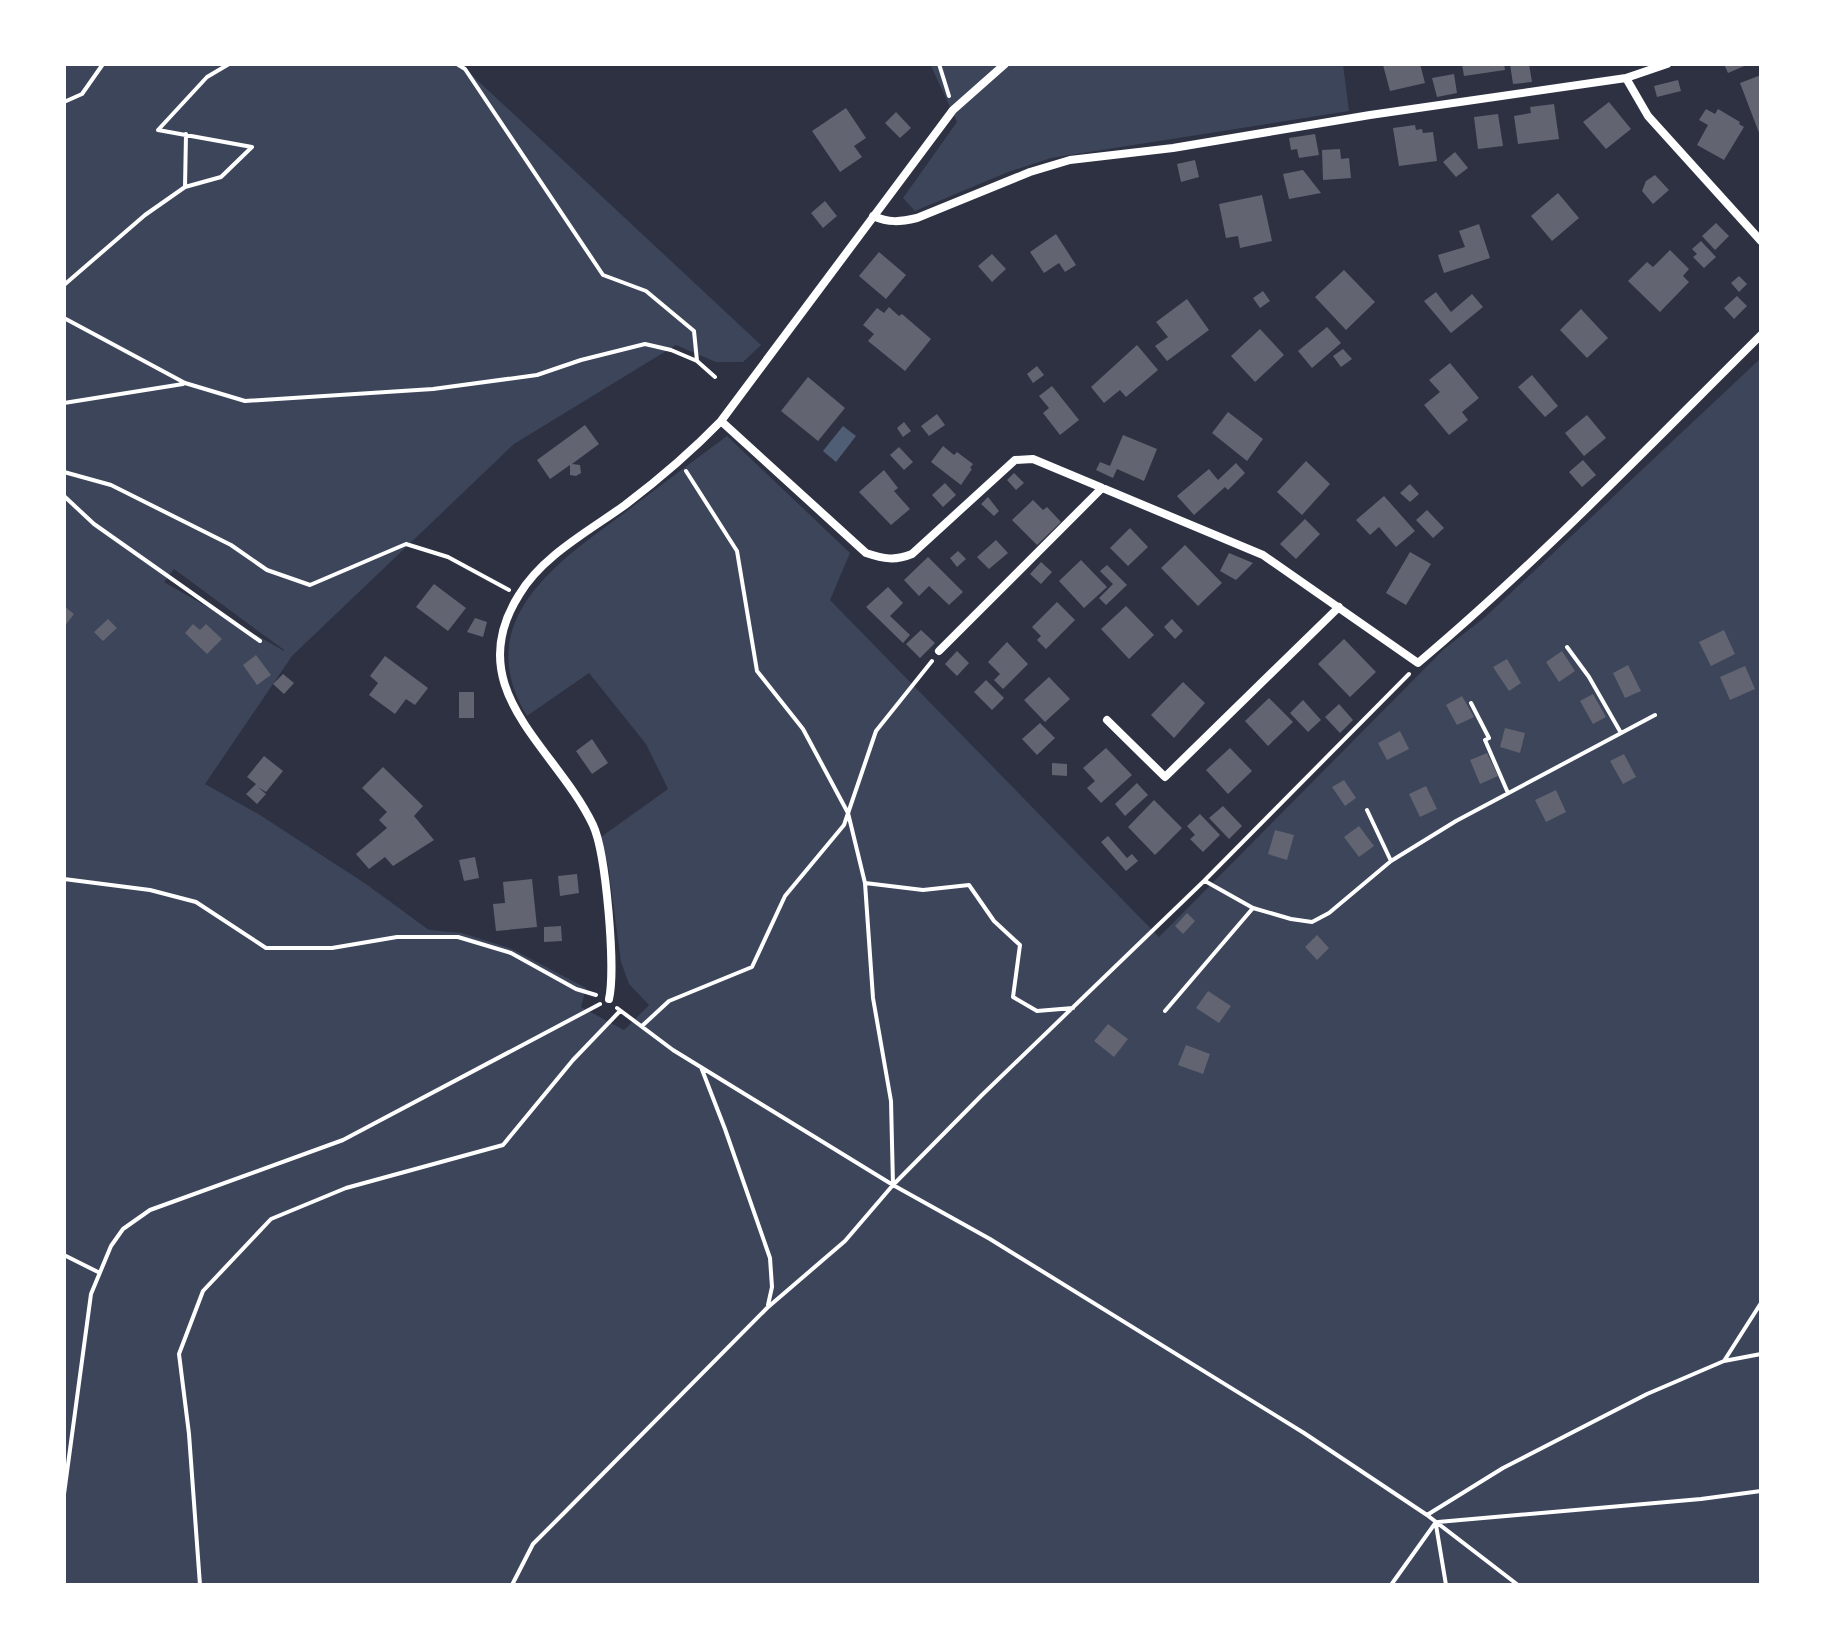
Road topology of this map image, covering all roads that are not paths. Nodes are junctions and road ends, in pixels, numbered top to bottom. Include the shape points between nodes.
1 (1005, 64) edge
2 (1667, 64) edge
3 (1626, 78) junction
4 (873, 216) junction
5 (1761, 241) edge
6 (1761, 335) edge
7 (721, 421) junction
8 (1102, 488) junction
9 (1339, 607) junction
10 (939, 651) road end
11 (1107, 720) dead end
12 (609, 999) road end

1 - 4 street via 953,110
2 - 3 street
3 - 4 street via 1070,160 917,218 899,223
3 - 5 street via 1648,116
4 - 7 street
6 - 9 street via 1574,520 1418,663
7 - 8 street via 866,553 884,559 912,554 1015,460 1033,459
7 - 12 street via 681,463 544,566 519,593 506,620 499,661 504,687 581,806 599,844
8 - 9 street via 1263,555
8 - 10 street
9 - 11 street via 1165,777

